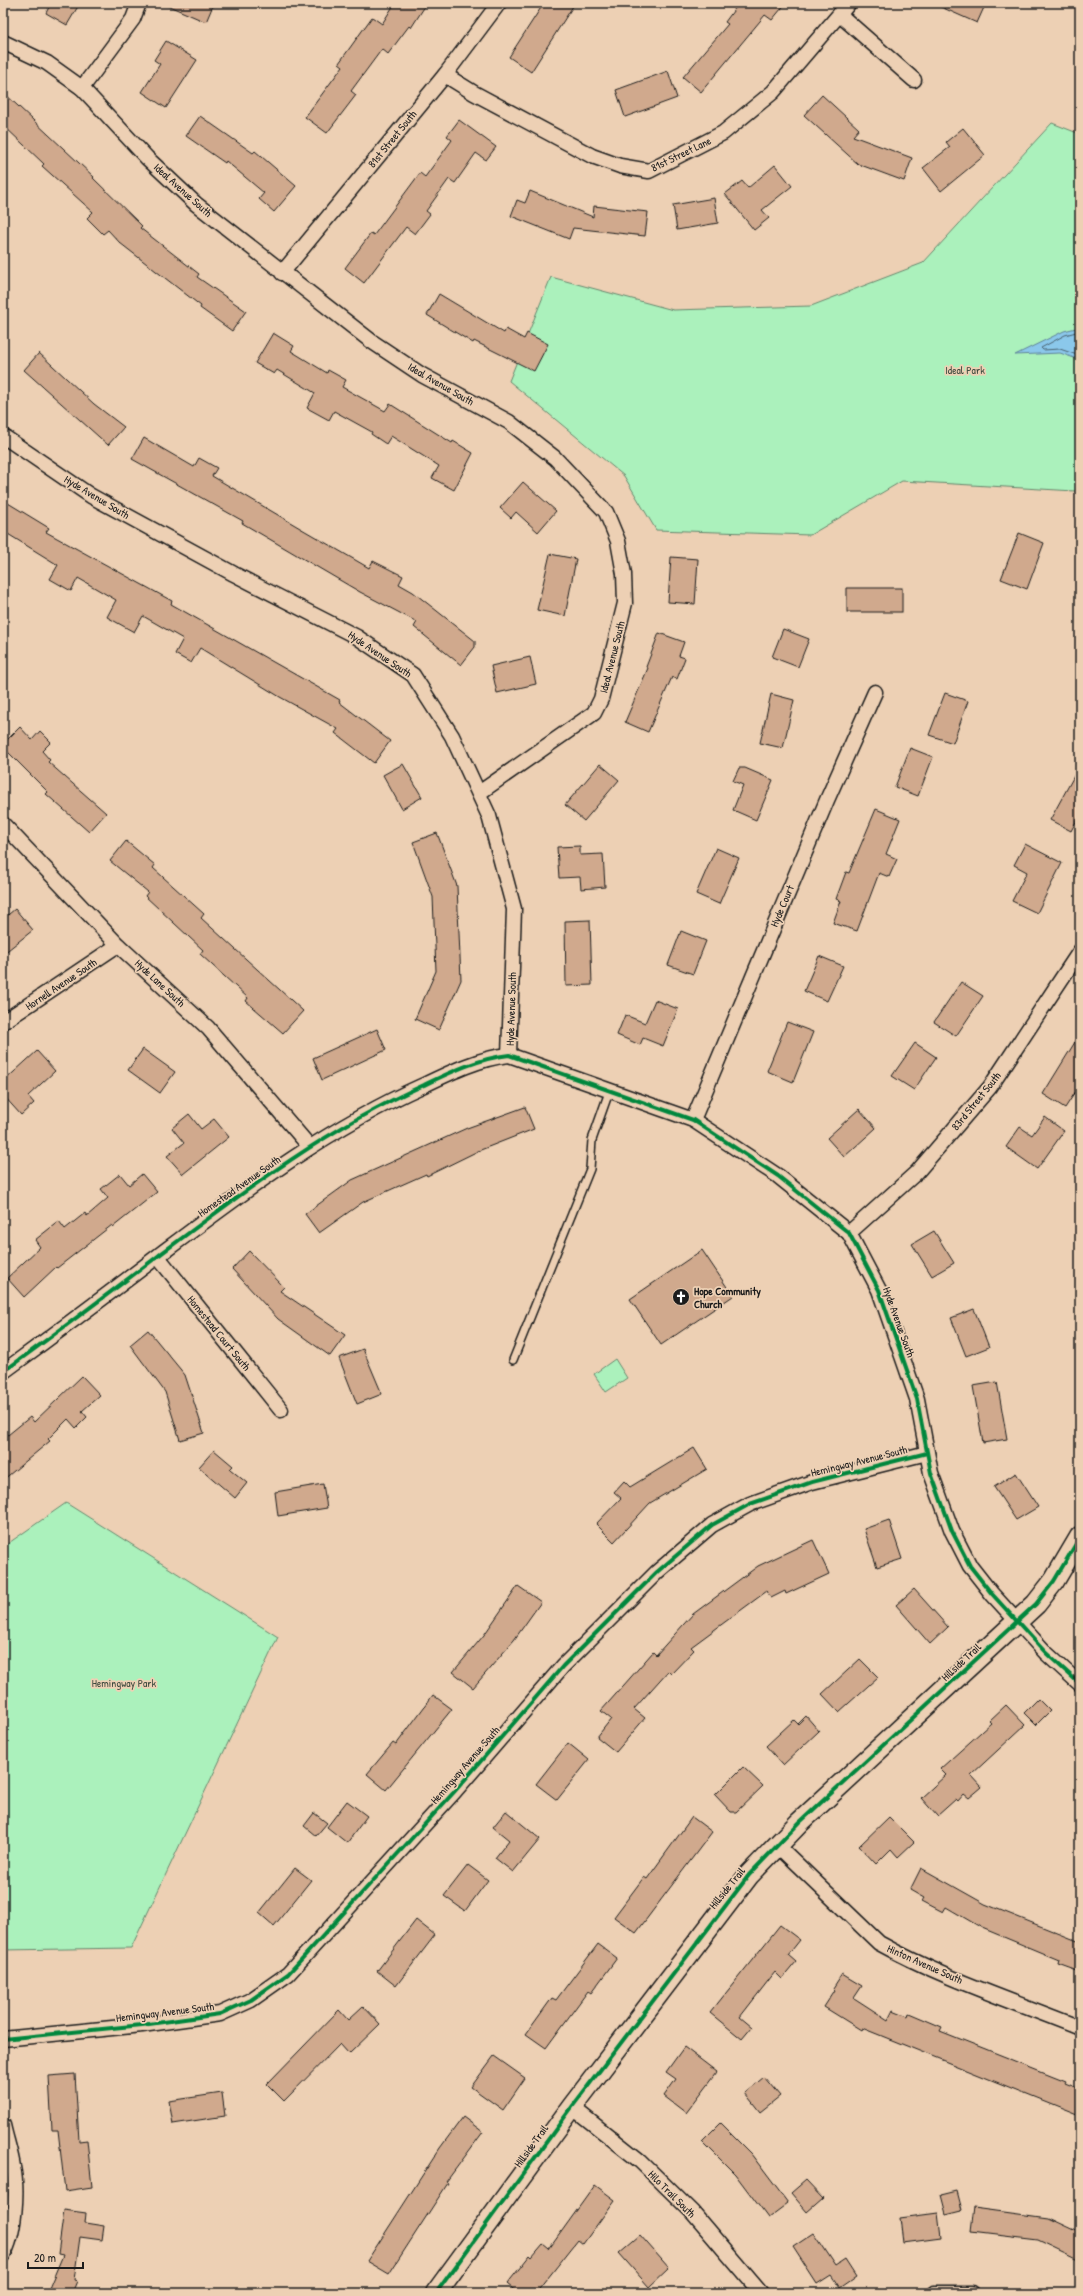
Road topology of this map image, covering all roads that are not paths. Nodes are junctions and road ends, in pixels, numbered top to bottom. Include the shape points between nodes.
1 (139, 3) edge
2 (499, 3) edge
3 (849, 3) edge
4 (840, 14) junction
5 (3, 42) edge
6 (445, 75) junction
7 (914, 80) dead end
8 (82, 88) junction
9 (282, 273) junction
10 (4, 439) edge
11 (875, 692) dead end
12 (479, 793) junction
13 (3, 824) edge
14 (118, 945) junction
15 (1080, 951) edge
16 (3, 1022) edge
17 (509, 1055) junction
18 (609, 1092) junction
19 (693, 1120) junction
20 (310, 1147) junction
21 (849, 1233) junction
22 (158, 1257) junction
23 (513, 1360) dead end
24 (3, 1372) edge
25 (281, 1410) dead end
26 (927, 1453) junction
27 (1080, 1538) edge
28 (1016, 1623) junction
29 (1080, 1684) edge
30 (777, 1846) junction
31 (1080, 2028) edge
32 (3, 2039) edge
33 (572, 2107) junction
34 (3, 2125) edge
35 (3, 2255) edge
36 (436, 2293) edge
37 (761, 2293) edge
38 (934, 2293) edge
39 (972, 2293) edge

1 - 8 street via 133,20
2 - 6 street, 81st Street South
3 - 4 street, 81st Street Lane
4 - 6 street, 81st Street Lane via 773,92 723,133 649,171 620,166 592,156
4 - 7 street
5 - 8 street, Ideal Avenue South via 47,62
6 - 9 street, 81st Street South
8 - 9 street, Ideal Avenue South via 147,158 190,199
9 - 12 street, Ideal Avenue South via 422,375 510,422 555,458 606,512 618,541 624,574 625,603 601,699 594,713
10 - 12 street, Hyde Avenue South via 91,496 356,637 413,675 452,736
11 - 19 street, Hyde Court
12 - 17 street, Hyde Avenue South via 489,816 514,909
13 - 14 street, Hyde Lane South
14 - 16 street, Hornell Avenue South
14 - 20 street, Hyde Lane South via 208,1028
15 - 21 street, 83rd Street South via 990,1087 917,1172
17 - 18 street, Hyde Avenue South
17 - 20 street, Homestead Avenue South via 494,1057 453,1072 394,1098
18 - 19 street, Hyde Avenue South
18 - 23 lane via 592,1140 590,1169
19 - 21 street, Hyde Avenue South via 778,1176
20 - 22 street, Homestead Avenue South via 235,1198
21 - 26 street, Hyde Avenue South via 879,1290 917,1399
22 - 24 street, Homestead Avenue South
22 - 25 street, Homestead Court South
26 - 28 street, Hyde Avenue South via 931,1473 952,1531 970,1566
26 - 32 street, Hemingway Avenue South via 812,1482 750,1504 712,1525 657,1572 563,1666 455,1791 288,1974 251,2000 220,2014 142,2025
27 - 28 street, Hillside Trail via 1054,1581 1036,1604
28 - 29 street, Hyde Avenue South
28 - 30 street, Hillside Trail
30 - 31 street, Hinton Avenue South via 878,1943 976,1987
30 - 33 street, Hillside Trail via 727,1901
33 - 36 street, Hillside Trail
33 - 37 street, Hilo Trail South via 640,2161 692,2212
34 - 35 street via 14,2168 14,2204 9,2245
38 - 39 street

